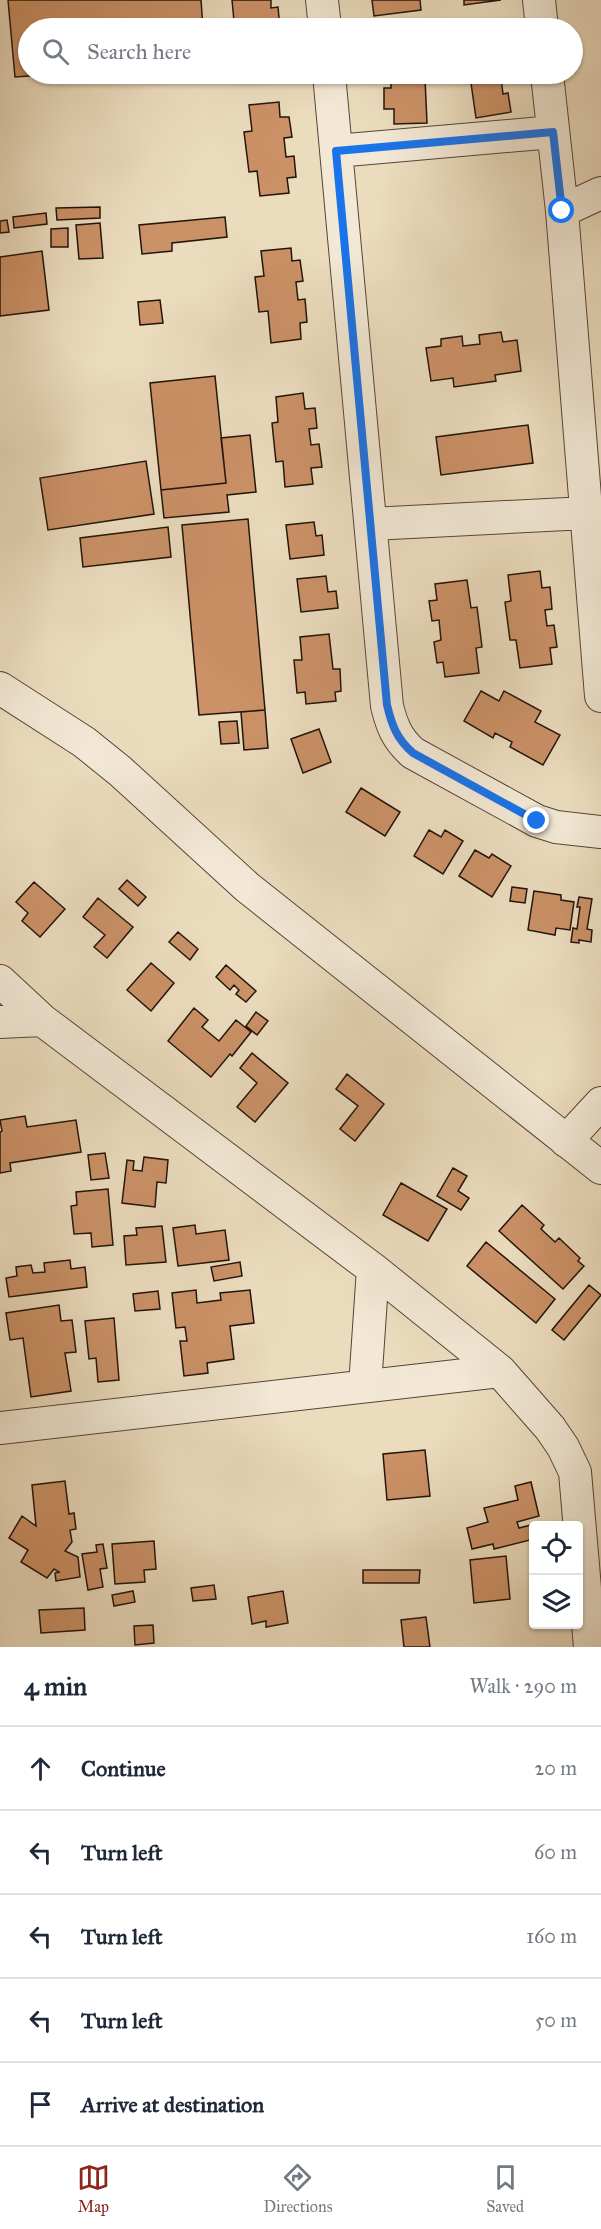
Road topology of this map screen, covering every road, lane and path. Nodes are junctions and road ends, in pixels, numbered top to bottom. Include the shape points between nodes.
1 (322, 0) edge
2 (539, 0) edge
3 (324, 18) edge
4 (541, 18) edge
5 (330, 84) edge
6 (548, 84) edge
7 (553, 132) junction
8 (336, 151) junction
9 (601, 193) edge
10 (562, 211) junction
11 (586, 513) junction
12 (371, 524) junction
13 (0, 688) edge
14 (601, 696) edge
15 (601, 832) edge
16 (0, 981) edge
17 (42, 1020) junction
18 (0, 1022) edge
19 (601, 1103) edge
20 (566, 1141) junction
21 (601, 1168) edge
22 (373, 1269) junction
23 (501, 1371) junction
24 (365, 1386) junction
25 (0, 1428) edge
26 (590, 1647) edge

1 - 3 street
2 - 4 street
5 - 8 street
6 - 7 street
7 - 8 street
7 - 10 street
8 - 12 street
9 - 10 street
10 - 11 street
11 - 12 street
11 - 14 street
12 - 15 street via 387,705 401,743 537,821
13 - 20 street via 84,742 247,887
16 - 17 street
17 - 18 street
17 - 22 street
19 - 20 street
20 - 21 street
22 - 23 street
22 - 24 street
23 - 24 street
23 - 26 street via 550,1428 575,1472
24 - 25 street

